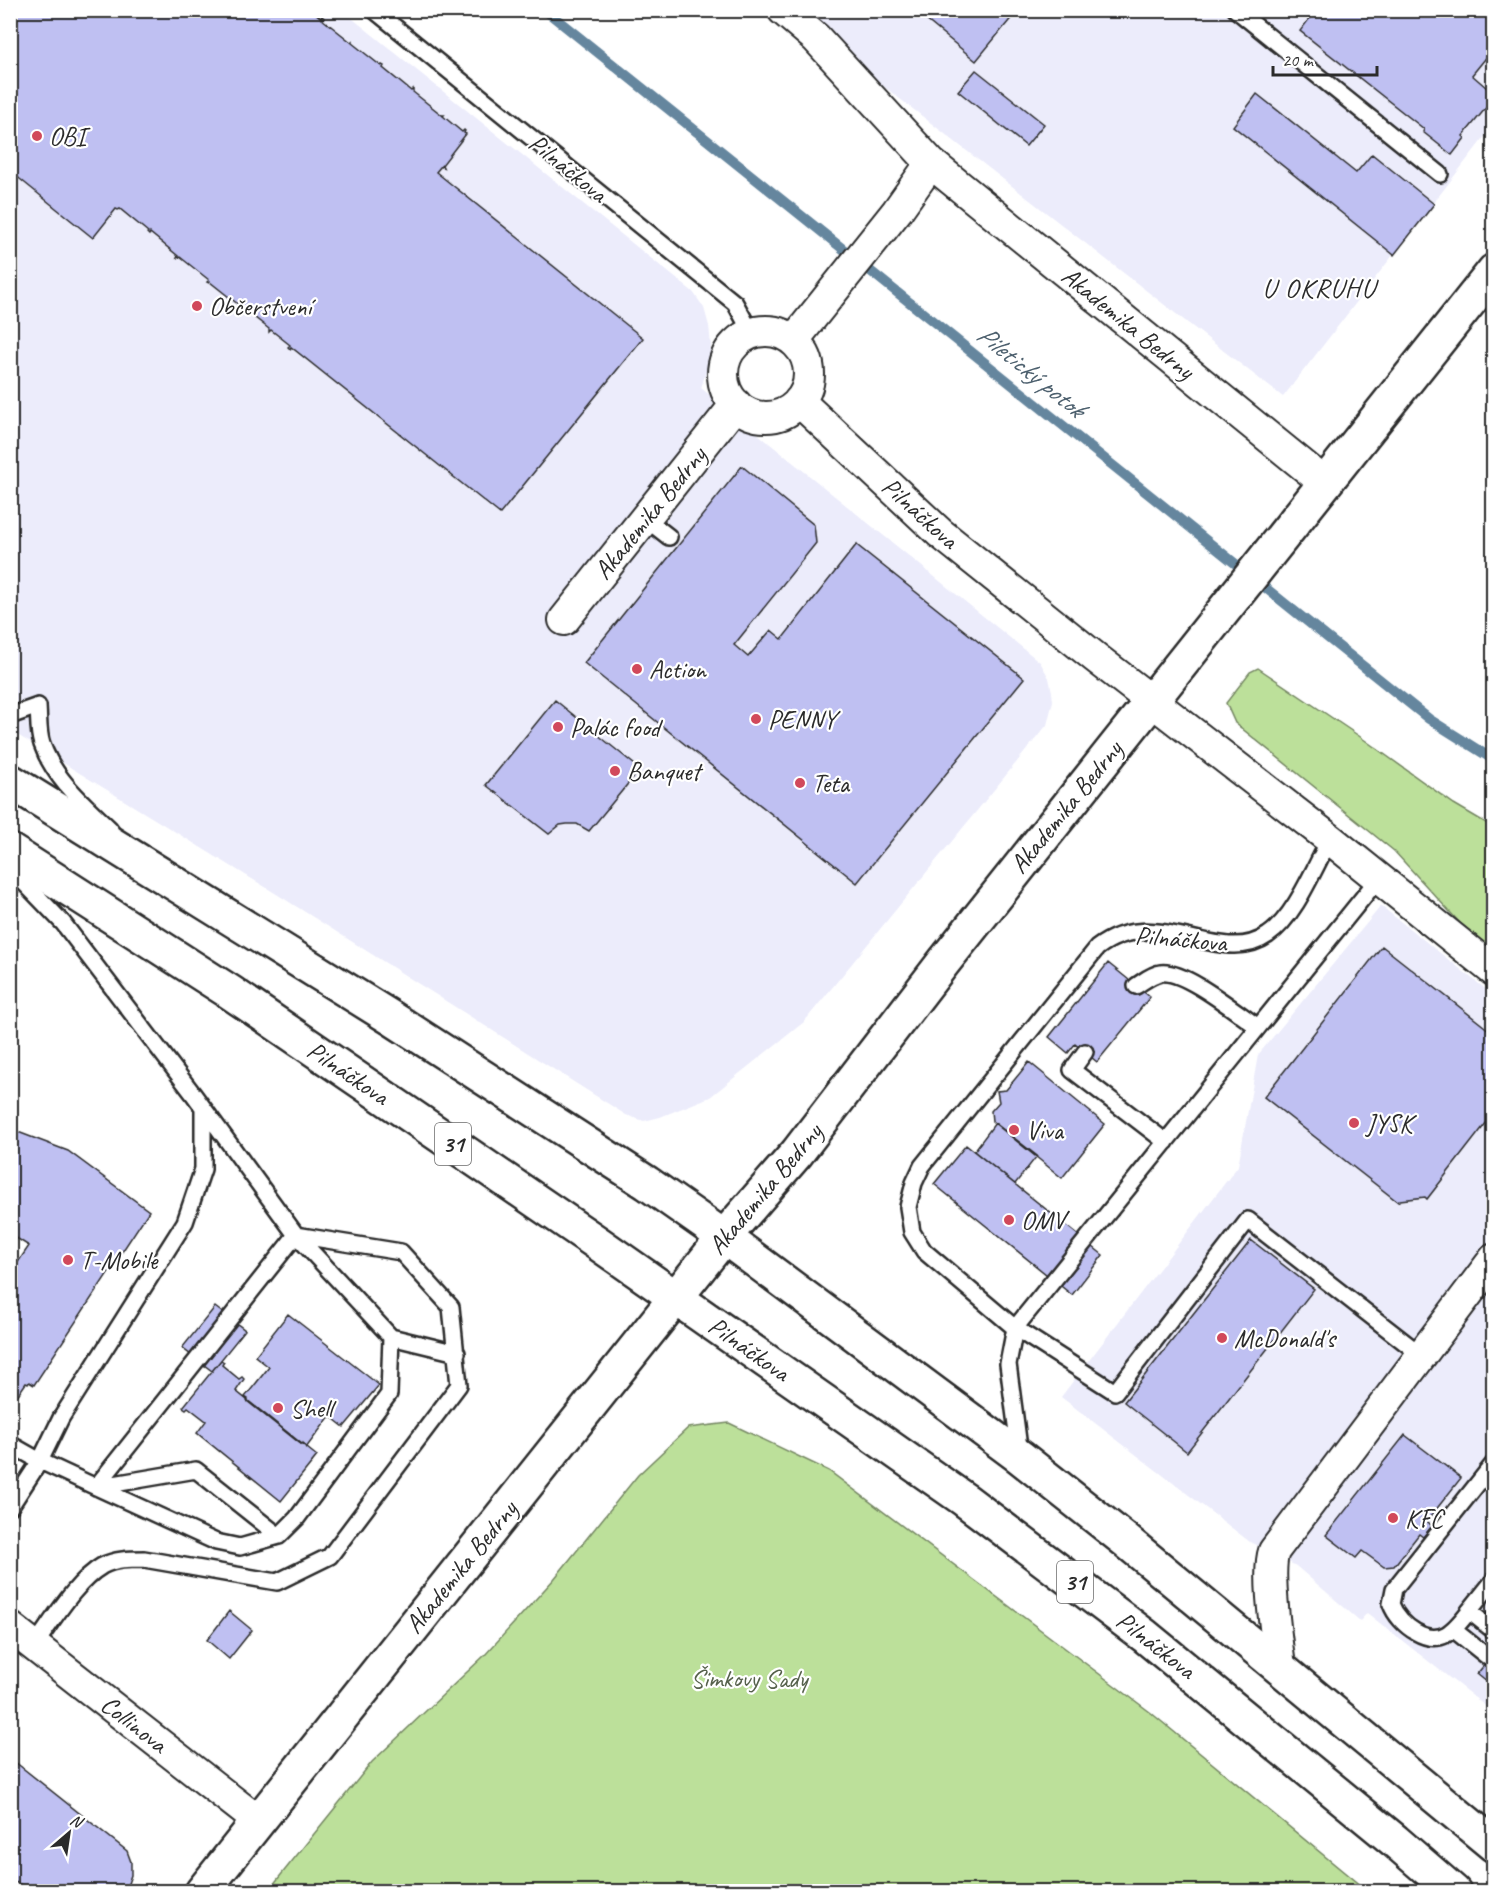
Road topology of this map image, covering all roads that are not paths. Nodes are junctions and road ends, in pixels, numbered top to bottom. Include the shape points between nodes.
1 (374, 10) edge
2 (783, 10) edge
3 (1236, 10) edge
4 (931, 163) junction
5 (1440, 174) dead end
6 (1494, 271) edge
7 (752, 333) junction
8 (794, 340) junction
9 (800, 401) junction
10 (736, 404) junction
11 (1325, 483) junction
12 (564, 620) dead end
13 (1152, 700) junction
14 (10, 716) edge
15 (10, 781) edge
16 (1330, 839) junction
17 (10, 851) edge
18 (148, 866) junction
19 (10, 868) edge
20 (1378, 879) junction
21 (1494, 971) edge
22 (1136, 986) dead end
23 (1258, 1027) junction
24 (1085, 1052) dead end
25 (203, 1108) junction
26 (1166, 1142) junction
27 (296, 1235) junction
28 (724, 1237) junction
29 (1494, 1258) edge
30 (676, 1297) junction
31 (1015, 1328) junction
32 (391, 1337) junction
33 (457, 1353) junction
34 (1415, 1363) junction
35 (10, 1444) edge
36 (1020, 1457) junction
37 (40, 1461) junction
38 (1494, 1463) edge
39 (96, 1486) junction
40 (10, 1507) edge
41 (279, 1536) junction
42 (1494, 1580) edge
43 (1469, 1611) junction
44 (10, 1627) edge
45 (1454, 1630) junction
46 (1494, 1631) edge
47 (34, 1646) junction
48 (1489, 1658) dead end
49 (1280, 1667) junction
50 (258, 1821) junction
51 (1494, 1845) edge
52 (202, 1892) edge
53 (1454, 1892) edge

1 - 7 lane, Pilnáčkova via 735,303
2 - 4 street, Akademika Bedrny via 816,38
3 - 5 lane
4 - 8 street
4 - 11 street, Akademika Bedrny
6 - 11 main road, Akademika Bedrny
7 - 8 street via 781,333
7 - 10 street via 729,351 724,365 723,379
8 - 9 street via 808,363 807,390
9 - 10 street via 789,411 768,416 748,413
9 - 13 street, Pilnáčkova via 940,533
10 - 12 street, Akademika Bedrny via 658,528
11 - 13 main road, Akademika Bedrny
13 - 16 street, Pilnáčkova
13 - 28 main road, Akademika Bedrny via 797,1153
14 - 18 lane via 38,706 41,743 67,787
15 - 18 main road, 31
16 - 20 street, Pilnáčkova
16 - 31 lane, Pilnáčkova via 1296,902 1268,936 1248,944 1228,945 1143,930 1108,939 922,1166 908,1207 912,1232 924,1251
17 - 30 main road, Pilnáčkova / 31 via 230,992
18 - 28 main road, 31 via 393,1019
19 - 25 lane via 63,923
20 - 21 street, Pilnáčkova
20 - 23 lane
22 - 23 lane via 1160,973 1172,974 1191,982
23 - 26 lane
24 - 26 lane via 1072,1070
25 - 27 lane
25 - 37 lane via 203,1169 185,1222 61,1418
26 - 31 lane
27 - 32 lane
27 - 33 lane via 401,1252 451,1307
27 - 39 lane
28 - 30 main road, Akademika Bedrny
28 - 36 main road, 31
29 - 34 street
30 - 50 main road, Akademika Bedrny
30 - 53 main road, Pilnáčkova / 31 via 1038,1553 1172,1657
31 - 34 lane, Pilnáčkova via 1115,1392 1248,1220
31 - 36 lane via 1008,1364
32 - 33 lane
32 - 41 lane via 388,1394 297,1518
33 - 47 lane via 459,1385 330,1556 277,1581 144,1559 122,1559 102,1566 85,1580
34 - 49 street via 1274,1551 1271,1574
35 - 37 lane
36 - 49 main road, 31
37 - 39 lane
37 - 40 lane
38 - 45 lane via 1394,1589 1391,1599 1392,1608 1404,1623 1421,1635 1439,1637
39 - 41 lane via 216,1542 240,1547
39 - 41 lane via 196,1470
42 - 43 lane
43 - 45 lane
43 - 46 lane
44 - 47 street, Collinova
45 - 48 lane
47 - 50 street, Collinova
49 - 51 main road, 31
50 - 52 main road, Akademika Bedrny

